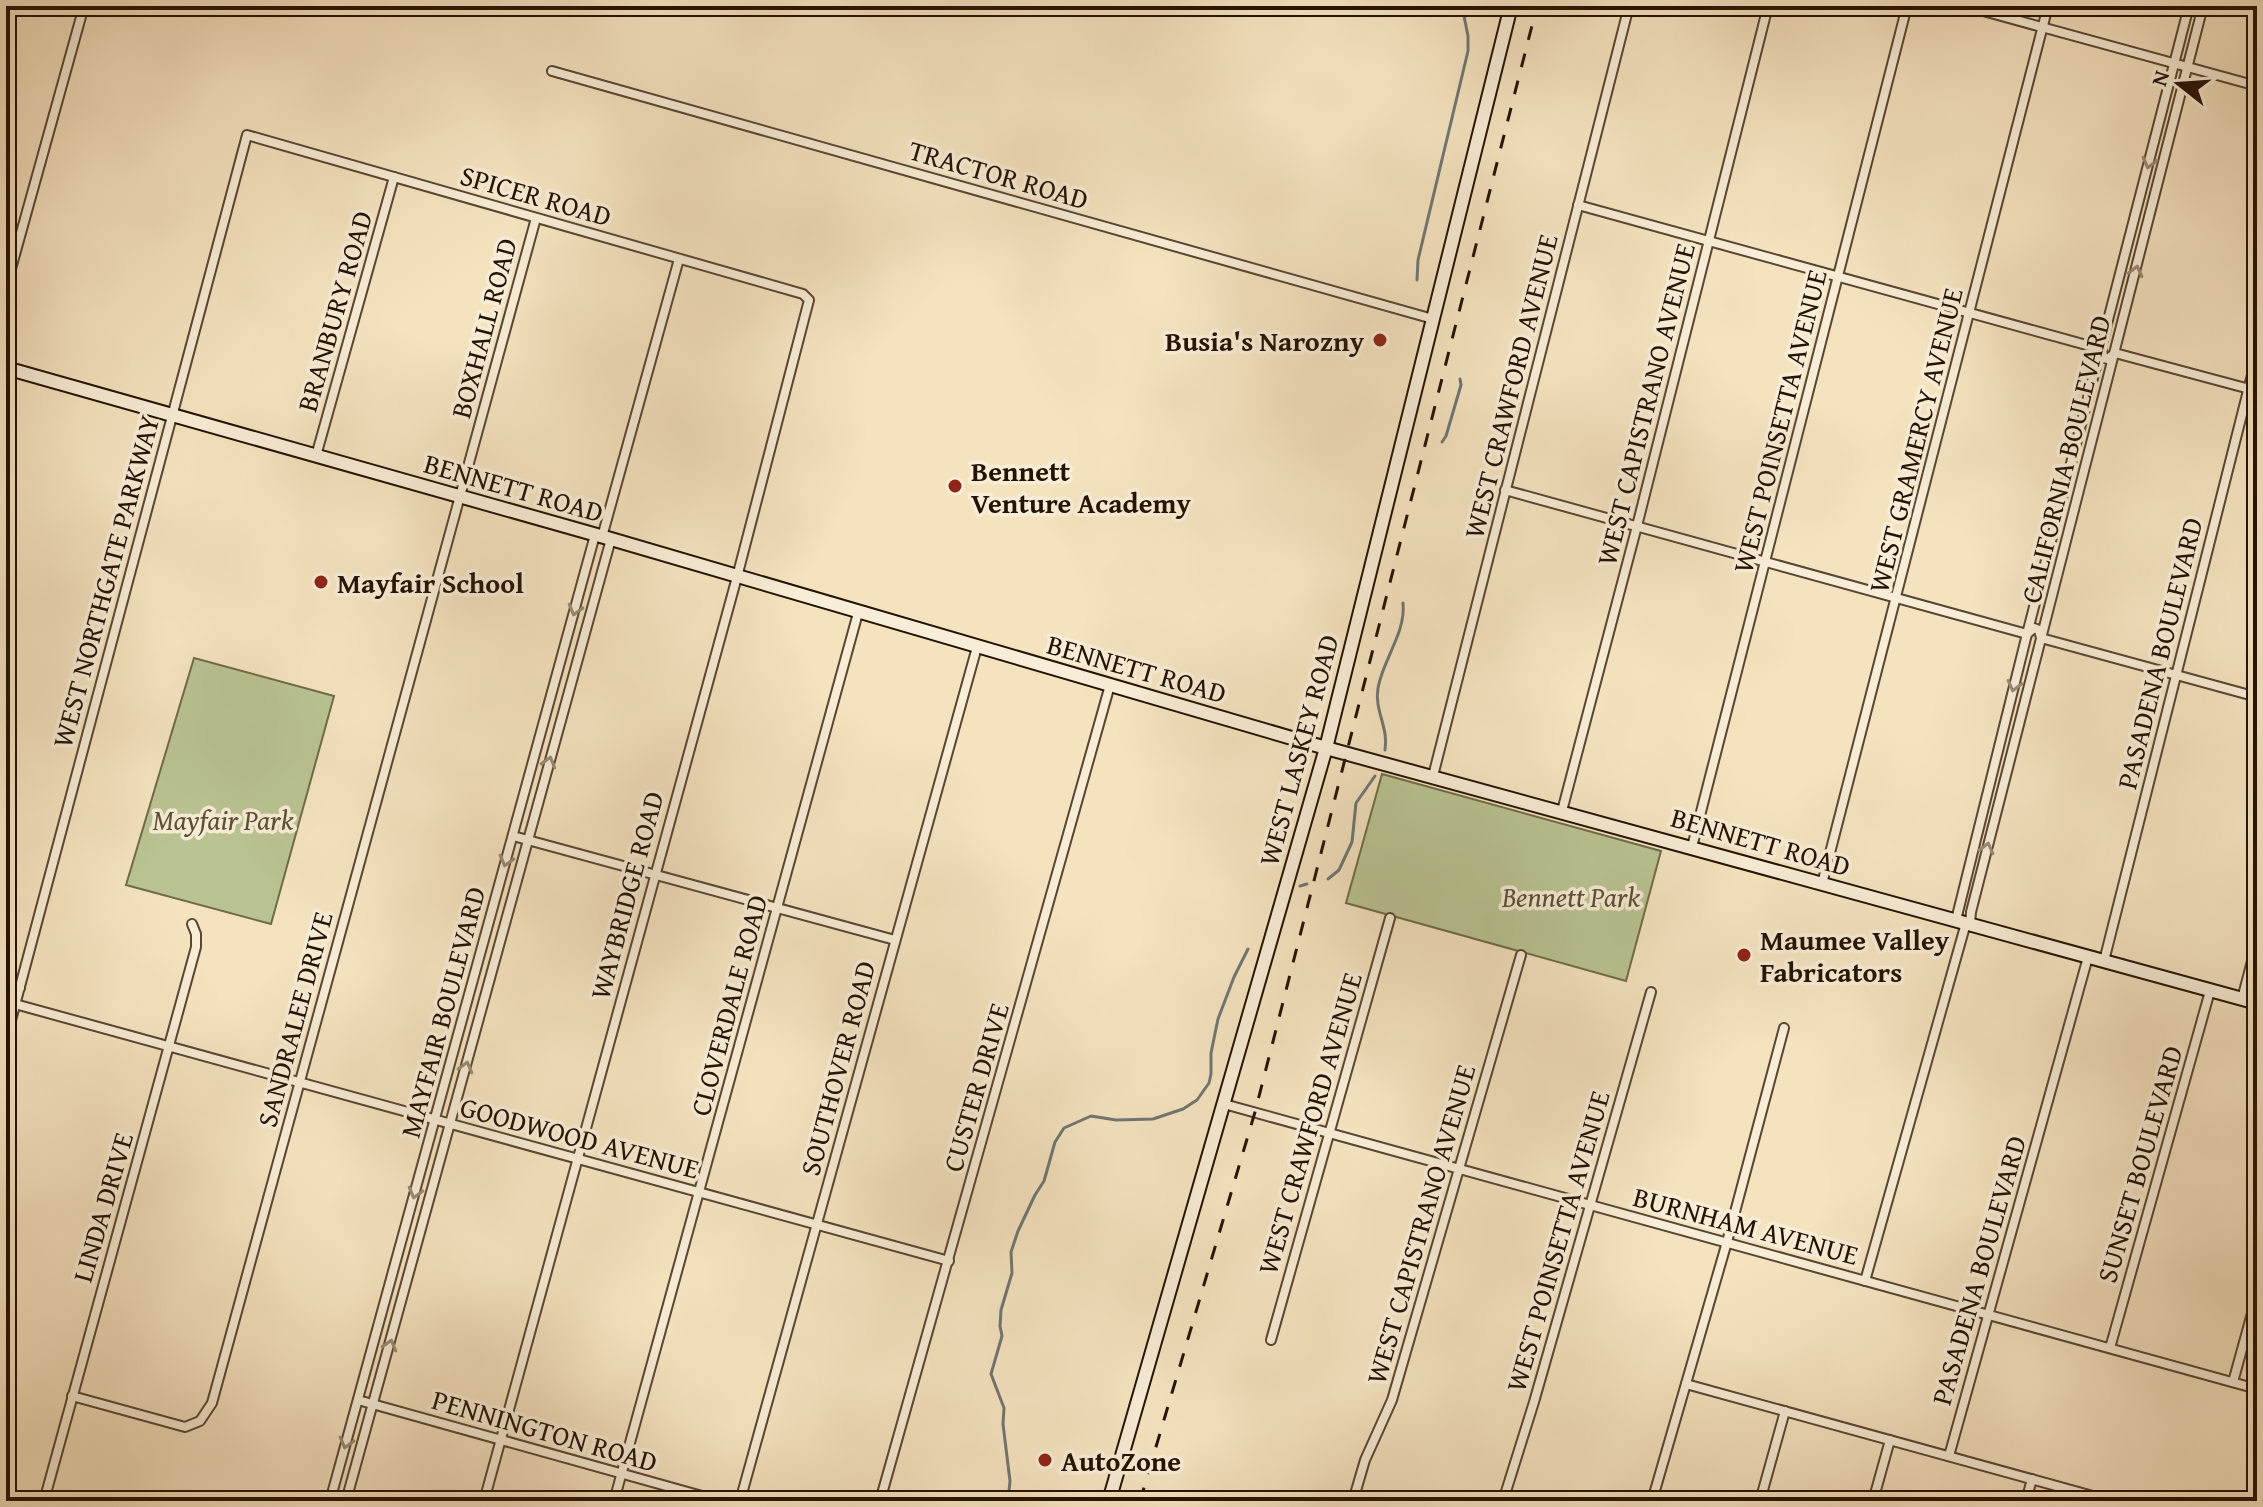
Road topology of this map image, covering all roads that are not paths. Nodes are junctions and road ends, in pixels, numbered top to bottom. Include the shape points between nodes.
1 (84, 6) edge
2 (1511, 6) edge
3 (1629, 6) edge
4 (1768, 6) edge
5 (1907, 6) edge
6 (1965, 6) edge
7 (2048, 6) edge
8 (2189, 6) edge
9 (2203, 6) edge
10 (2043, 27) junction
11 (2174, 63) junction
12 (2188, 67) junction
13 (552, 71) dead end
14 (2257, 86) edge
15 (247, 135) joint
16 (394, 177) junction
17 (1578, 205) junction
18 (2138, 205) junction
19 (2151, 209) junction
20 (536, 218) junction
21 (1709, 241) junction
22 (679, 259) junction
23 (1838, 276) junction
24 (6, 287) edge
25 (809, 300) joint
26 (1970, 313) junction
27 (1433, 319) junction
28 (2101, 349) junction
29 (2115, 353) junction
30 (2257, 355) edge
31 (6, 368) edge
32 (2253, 390) edge
33 (172, 415) junction
34 (316, 456) junction
35 (1505, 490) junction
36 (2065, 493) junction
37 (2078, 496) junction
38 (460, 497) junction
39 (1637, 526) junction
40 (603, 537) junction
41 (1765, 562) junction
42 (737, 577) junction
43 (1897, 598) junction
44 (858, 613) junction
45 (2027, 634) junction
46 (2041, 638) junction
47 (977, 647) junction
48 (2177, 675) junction
49 (1110, 685) junction
50 (2257, 697) edge
51 (1326, 748) junction
52 (1992, 775) junction
53 (1433, 776) junction
54 (2005, 778) junction
55 (1562, 811) junction
56 (513, 836) junction
57 (528, 840) junction
58 (1692, 847) junction
59 (654, 875) junction
60 (1822, 884) junction
61 (777, 908) junction
62 (1390, 918) dead end
63 (1964, 922) junction
64 (192, 924) dead end
65 (895, 940) junction
66 (2257, 942) edge
67 (1521, 955) dead end
68 (2088, 957) junction
69 (2104, 961) junction
70 (6, 984) edge
71 (20, 988) junction
72 (2210, 991) junction
73 (1651, 992) dead end
74 (2242, 999) junction
75 (2257, 1003) edge
76 (15, 1004) junction
77 (1784, 1028) dead end
78 (6, 1039) edge
79 (169, 1046) junction
80 (299, 1082) junction
81 (1224, 1104) junction
82 (435, 1119) junction
83 (451, 1124) junction
84 (1330, 1133) junction
85 (577, 1158) junction
86 (1460, 1169) junction
87 (699, 1192) junction
88 (1590, 1205) junction
89 (817, 1224) junction
90 (1727, 1242) junction
91 (949, 1261) junction
92 (1865, 1281) junction
93 (2257, 1295) edge
94 (1989, 1315) junction
95 (1271, 1340) dead end
96 (2110, 1348) junction
97 (2233, 1382) junction
98 (1686, 1384) junction
99 (2257, 1389) edge
100 (72, 1396) junction
101 (358, 1400) junction
102 (373, 1405) junction
103 (1785, 1411) junction
104 (501, 1440) junction
105 (1890, 1440) junction
106 (1949, 1456) junction
107 (621, 1474) junction
108 (2032, 1479) junction
109 (44, 1501) edge
110 (330, 1501) edge
111 (346, 1501) edge
112 (484, 1501) edge
113 (614, 1501) edge
114 (720, 1501) edge
115 (740, 1501) edge
116 (880, 1501) edge
117 (1109, 1501) edge
118 (1353, 1501) edge
119 (1503, 1501) edge
120 (1652, 1501) edge
121 (1760, 1501) edge
122 (1873, 1501) edge
123 (2026, 1501) edge
124 (2111, 1501) edge

1 - 24 street
2 - 27 street, WEST LASKEY ROAD
3 - 17 street, WEST CRAWFORD AVENUE
4 - 21 street, WEST CAPISTRANO AVENUE
5 - 23 street, WEST POINSETTA AVENUE
6 - 10 street
7 - 10 street, WEST GRAMERCY AVENUE
8 - 11 street, CALIFORNIA BOULEVARD
9 - 12 street, CALIFORNIA BOULEVARD
10 - 11 street
10 - 26 street, WEST GRAMERCY AVENUE
11 - 12 street
11 -> 18 street, CALIFORNIA BOULEVARD
12 - 14 street
12 - 19 street, CALIFORNIA BOULEVARD
13 - 27 street, TRACTOR ROAD
15 - 16 street, SPICER ROAD
15 - 33 street, WEST NORTHGATE PARKWAY
16 - 20 street, SPICER ROAD
16 - 34 street, BRANBURY ROAD
17 - 21 street
17 - 35 street, WEST CRAWFORD AVENUE
18 - 19 street
18 - 28 street, CALIFORNIA BOULEVARD
29 -> 19 street, CALIFORNIA BOULEVARD
20 - 22 street, SPICER ROAD
20 - 38 street, BOXHALL ROAD
21 - 23 street
21 - 39 street, WEST CAPISTRANO AVENUE
22 - 25 street, SPICER ROAD
22 - 40 street, MAYFAIR BOULEVARD
23 - 26 street
23 - 41 street, WEST POINSETTA AVENUE
25 - 42 street, WAYBRIDGE ROAD
26 - 28 street
26 - 43 street, WEST GRAMERCY AVENUE
27 - 51 street, WEST LASKEY ROAD
28 - 29 street via 2112,343
28 - 36 street, CALIFORNIA BOULEVARD
29 - 32 street
29 - 37 street, CALIFORNIA BOULEVARD
30 - 32 street, PASADENA BOULEVARD
31 - 33 street, BENNETT ROAD
32 - 48 street, PASADENA BOULEVARD
33 - 34 street, BENNETT ROAD
33 - 71 street, WEST NORTHGATE PARKWAY
34 - 38 street, BENNETT ROAD
35 - 39 street
35 - 53 street, WEST CRAWFORD AVENUE
36 - 37 street
36 - 45 street, CALIFORNIA BOULEVARD
37 - 46 street, CALIFORNIA BOULEVARD
38 - 40 street, BENNETT ROAD
38 - 80 street, SANDRALEE DRIVE
39 - 41 street
39 - 55 street, WEST CAPISTRANO AVENUE
40 - 42 street, BENNETT ROAD
40 -> 56 street, MAYFAIR BOULEVARD
57 -> 40 street, MAYFAIR BOULEVARD
41 - 43 street
41 - 58 street, WEST POINSETTA AVENUE
42 - 44 street, BENNETT ROAD
42 - 59 street, WAYBRIDGE ROAD
43 - 45 street
43 - 60 street, WEST GRAMERCY AVENUE
44 - 47 street, BENNETT ROAD
44 - 61 street, CLOVERDALE ROAD
45 - 46 street via 2034,628
45 -> 52 street, CALIFORNIA BOULEVARD
46 - 48 street
46 - 54 street, CALIFORNIA BOULEVARD
47 - 49 street, BENNETT ROAD
47 - 65 street, SOUTHOVER ROAD
48 - 50 street
48 - 69 street, PASADENA BOULEVARD
49 - 51 street, BENNETT ROAD
49 - 91 street, CUSTER DRIVE
51 - 53 street, BENNETT ROAD
51 - 81 street, WEST LASKEY ROAD
52 - 54 street
52 - 63 street, CALIFORNIA BOULEVARD
53 - 55 street, BENNETT ROAD
63 -> 54 street, CALIFORNIA BOULEVARD
55 - 58 street, BENNETT ROAD
56 - 57 street
56 -> 82 street, MAYFAIR BOULEVARD
57 - 59 street
83 -> 57 street, MAYFAIR BOULEVARD
58 - 60 street, BENNETT ROAD
59 - 61 street
59 - 85 street, WAYBRIDGE ROAD
60 - 63 street, BENNETT ROAD
61 - 65 street
61 - 87 street, CLOVERDALE ROAD
62 - 84 street, WEST CRAWFORD AVENUE
63 - 68 street, BENNETT ROAD
63 - 92 street, CALIFORNIA BOULEVARD
64 - 79 street, LINDA DRIVE via 196,947
65 - 89 street, SOUTHOVER ROAD
66 - 74 street
67 - 86 street, WEST CAPISTRANO AVENUE
68 - 69 street, BENNETT ROAD
68 - 94 street, PASADENA BOULEVARD
69 - 72 street, BENNETT ROAD
70 - 71 street
71 - 76 street, WEST NORTHGATE PARKWAY
72 - 74 street, BENNETT ROAD
72 - 96 street, SUNSET BOULEVARD
73 - 88 street, WEST POINSETTA AVENUE
74 - 75 street, BENNETT ROAD
76 - 78 street, WEST NORTHGATE PARKWAY
76 - 79 street, GOODWOOD AVENUE
77 - 90 street
79 - 80 street, GOODWOOD AVENUE
79 - 100 street, LINDA DRIVE
80 - 82 street, GOODWOOD AVENUE
80 - 100 street, SANDRALEE DRIVE via 212,1403 200,1421 185,1427
81 - 84 street, BURNHAM AVENUE
81 - 117 street, WEST LASKEY ROAD
82 - 83 street, GOODWOOD AVENUE
82 -> 101 street, MAYFAIR BOULEVARD
83 - 85 street, GOODWOOD AVENUE
102 -> 83 street, MAYFAIR BOULEVARD
84 - 86 street, BURNHAM AVENUE
84 - 95 street, WEST CRAWFORD AVENUE
85 - 87 street, GOODWOOD AVENUE
85 - 104 street, WAYBRIDGE ROAD
86 - 88 street, BURNHAM AVENUE
86 - 118 street, WEST CAPISTRANO AVENUE via 1392,1400
87 - 89 street, GOODWOOD AVENUE
87 - 107 street, CLOVERDALE ROAD
88 - 90 street, BURNHAM AVENUE
88 - 119 street, WEST POINSETTA AVENUE
89 - 91 street, GOODWOOD AVENUE
89 - 115 street, SOUTHOVER ROAD
90 - 92 street, BURNHAM AVENUE
90 - 98 street
91 - 116 street, CUSTER DRIVE
92 - 94 street, BURNHAM AVENUE
93 - 97 street
94 - 96 street, BURNHAM AVENUE
94 - 106 street, PASADENA BOULEVARD
96 - 97 street, BURNHAM AVENUE
97 - 99 street, BURNHAM AVENUE
98 - 103 street
98 - 120 street
100 - 109 street, LINDA DRIVE
101 - 102 street, PENNINGTON ROAD
101 -> 110 street, MAYFAIR BOULEVARD
102 - 104 street, PENNINGTON ROAD
102 - 111 street, MAYFAIR BOULEVARD
103 - 105 street
103 - 121 street
104 - 107 street, PENNINGTON ROAD
104 - 112 street, WAYBRIDGE ROAD
105 - 106 street
105 - 122 street
106 - 108 street
107 - 113 street, CLOVERDALE ROAD
107 - 114 street, PENNINGTON ROAD
108 - 123 street
108 - 124 street

